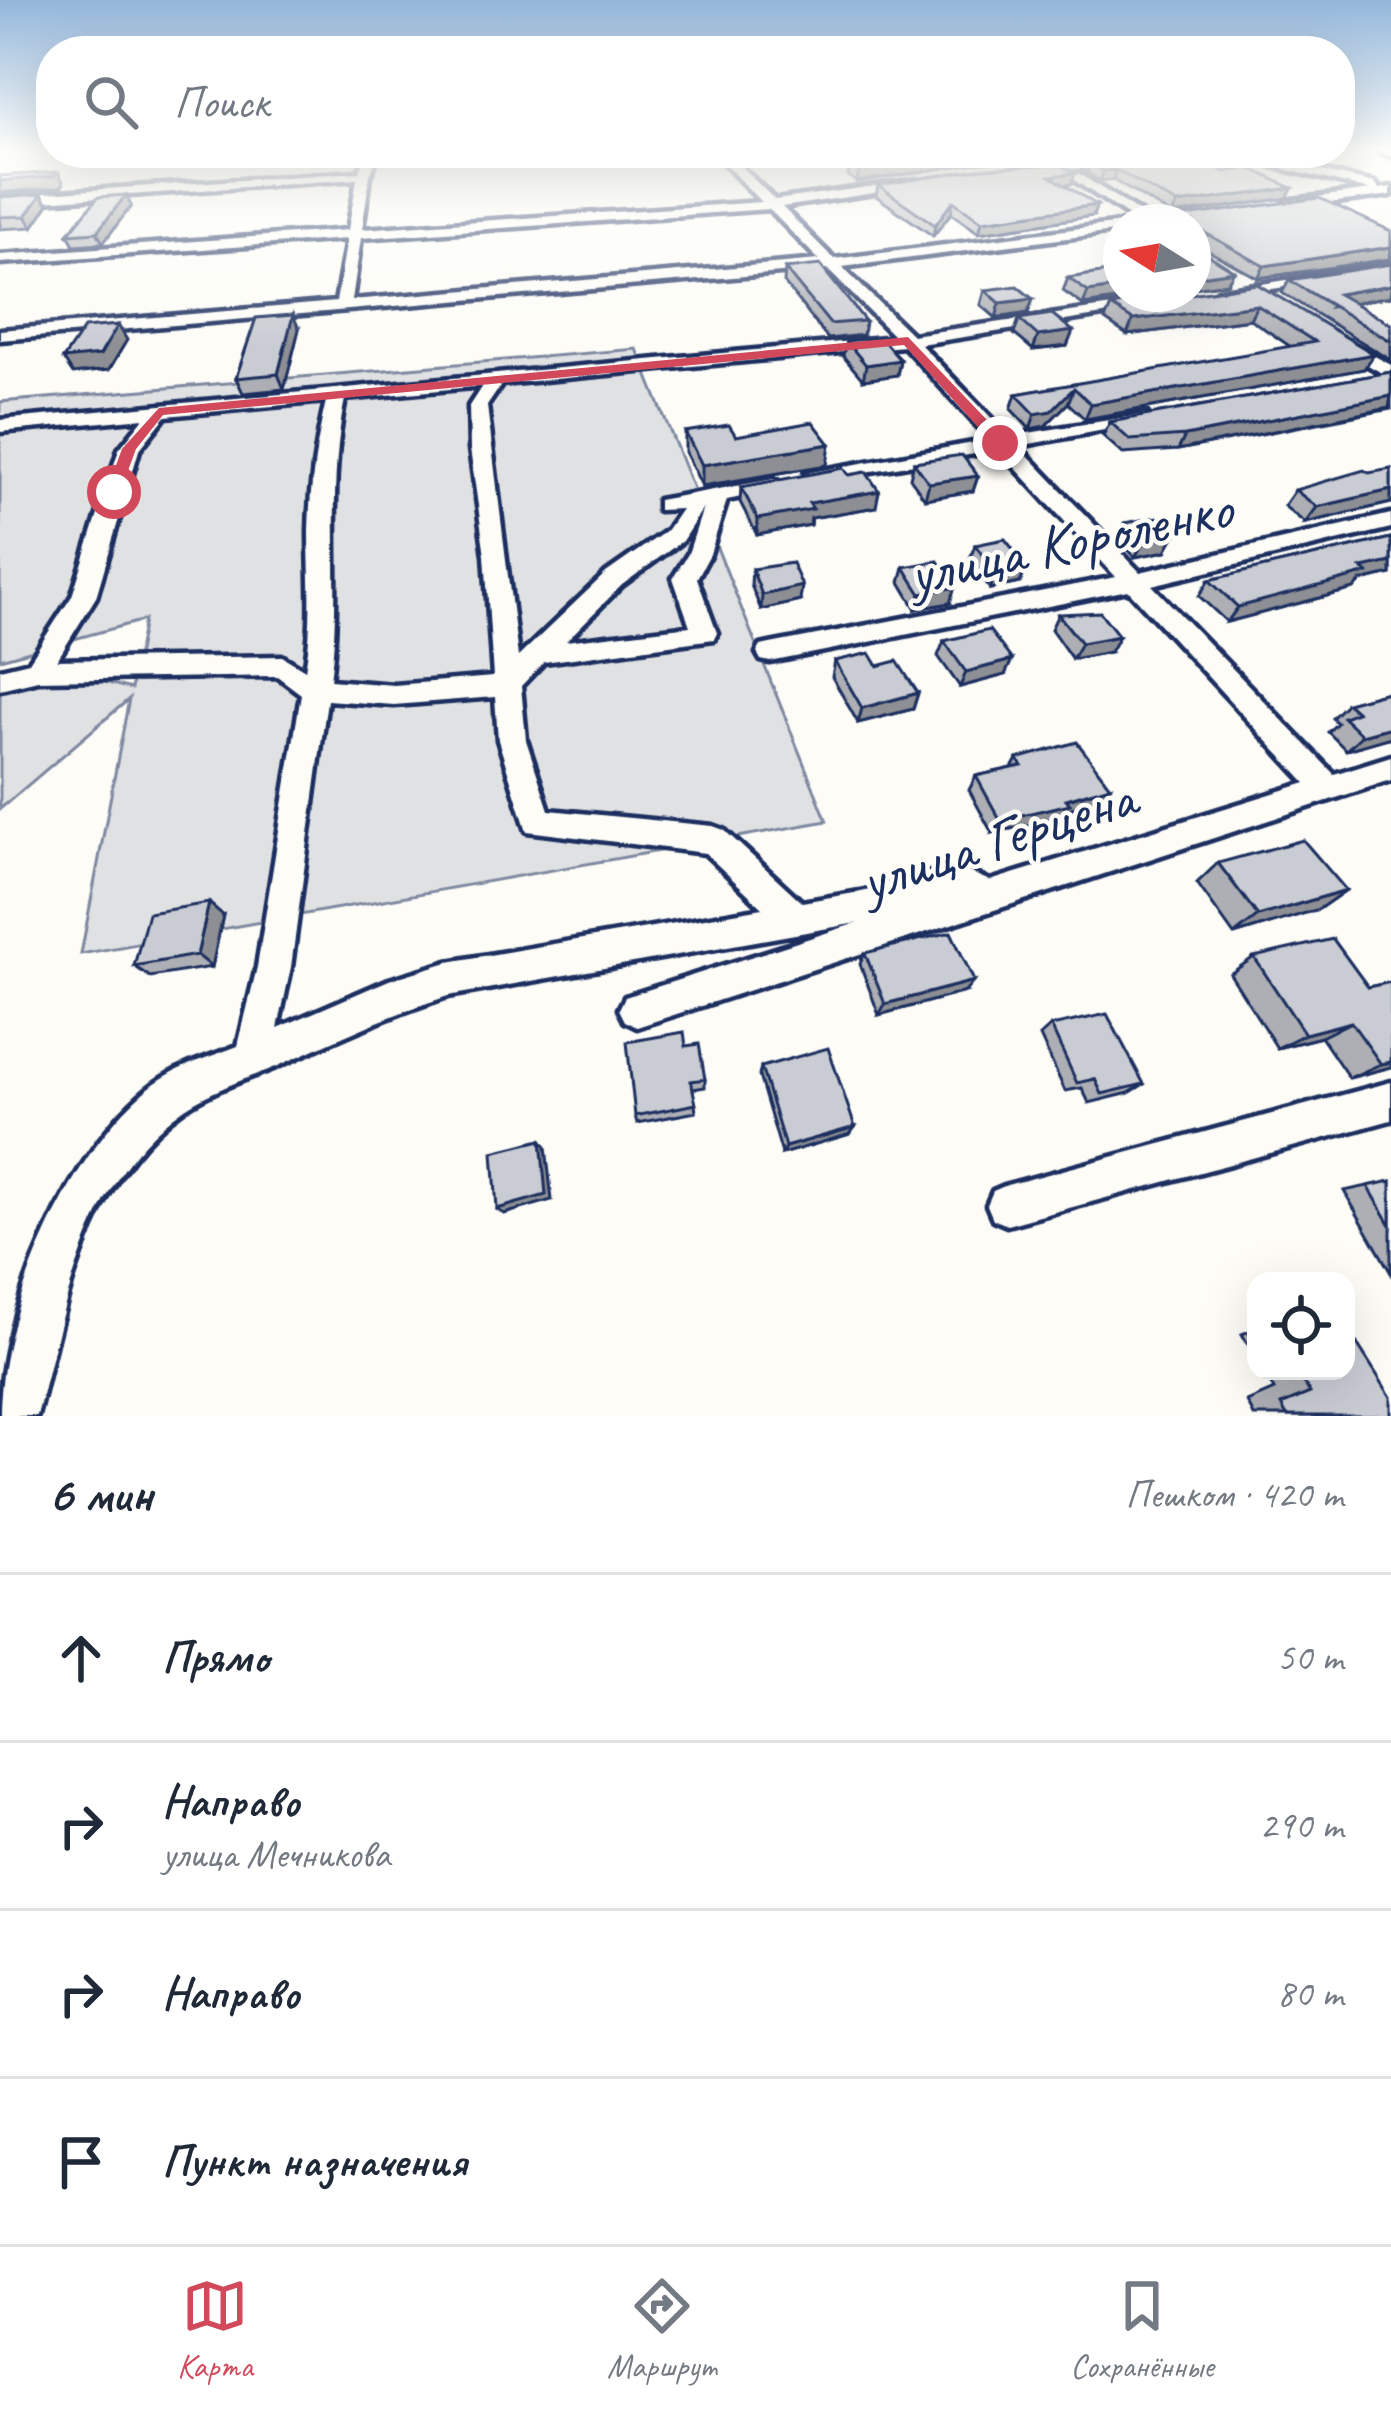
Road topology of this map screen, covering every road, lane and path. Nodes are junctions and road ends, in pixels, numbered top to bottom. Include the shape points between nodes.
1 (358, 215) edge
2 (615, 215) edge
3 (780, 215) edge
4 (1103, 229) edge
5 (356, 232) junction
6 (0, 260) edge
7 (830, 264) junction
8 (1391, 267) edge
9 (1232, 275) edge
10 (1251, 287) junction
11 (1211, 293) edge
12 (1271, 299) edge
13 (343, 305) junction
14 (1103, 310) edge
15 (0, 335) edge
16 (1331, 336) edge
17 (908, 341) junction
18 (1391, 374) edge
19 (1368, 378) edge
20 (495, 381) junction
21 (336, 396) junction
22 (159, 412) junction
23 (1161, 415) edge
24 (0, 426) edge
25 (1000, 443) junction
26 (708, 498) junction
27 (666, 505) dead end
28 (1391, 521) edge
29 (1135, 581) junction
30 (770, 653) dead end
31 (537, 654) junction
32 (38, 670) junction
33 (0, 679) edge
34 (504, 686) junction
35 (313, 689) junction
36 (1391, 768) edge
37 (1328, 787) junction
38 (993, 898) junction
39 (796, 918) junction
40 (637, 1009) dead end
41 (253, 1058) junction
42 (1391, 1101) edge
43 (1006, 1205) dead end
44 (14, 1416) edge

1 - 5 street
2 - 5 street
3 - 7 street
4 - 7 street
5 - 6 street
5 - 13 street
7 - 13 street
7 - 17 street
8 - 10 street
9 - 10 street
10 - 11 street
10 - 12 street
13 - 15 street
14 - 17 street
16 - 18 street
17 - 20 street
17 - 25 street
18 - 19 street
20 - 21 street
20 - 34 street via 478,406
21 - 22 street
21 - 35 street via 321,476 326,618
22 - 24 street
22 - 32 street via 129,449 84,597
23 - 25 street
25 - 26 street
25 - 29 street
26 - 27 street
26 - 31 street
26 - 31 street via 699,554 685,578 705,634
28 - 29 street, улица Короленко
29 - 30 street, улица Короленко
29 - 37 street
31 - 34 street
32 - 33 street
32 - 35 street via 282,666
34 - 35 street via 394,695
34 - 39 street via 538,821 713,840
35 - 41 street via 274,967
36 - 37 street, улица Герцена
37 - 38 street, улица Герцена
38 - 39 street via 955,881
38 - 40 street, улица Герцена
39 - 41 street via 448,980 389,997
41 - 44 street via 170,1095 104,1157 63,1238
42 - 43 street

